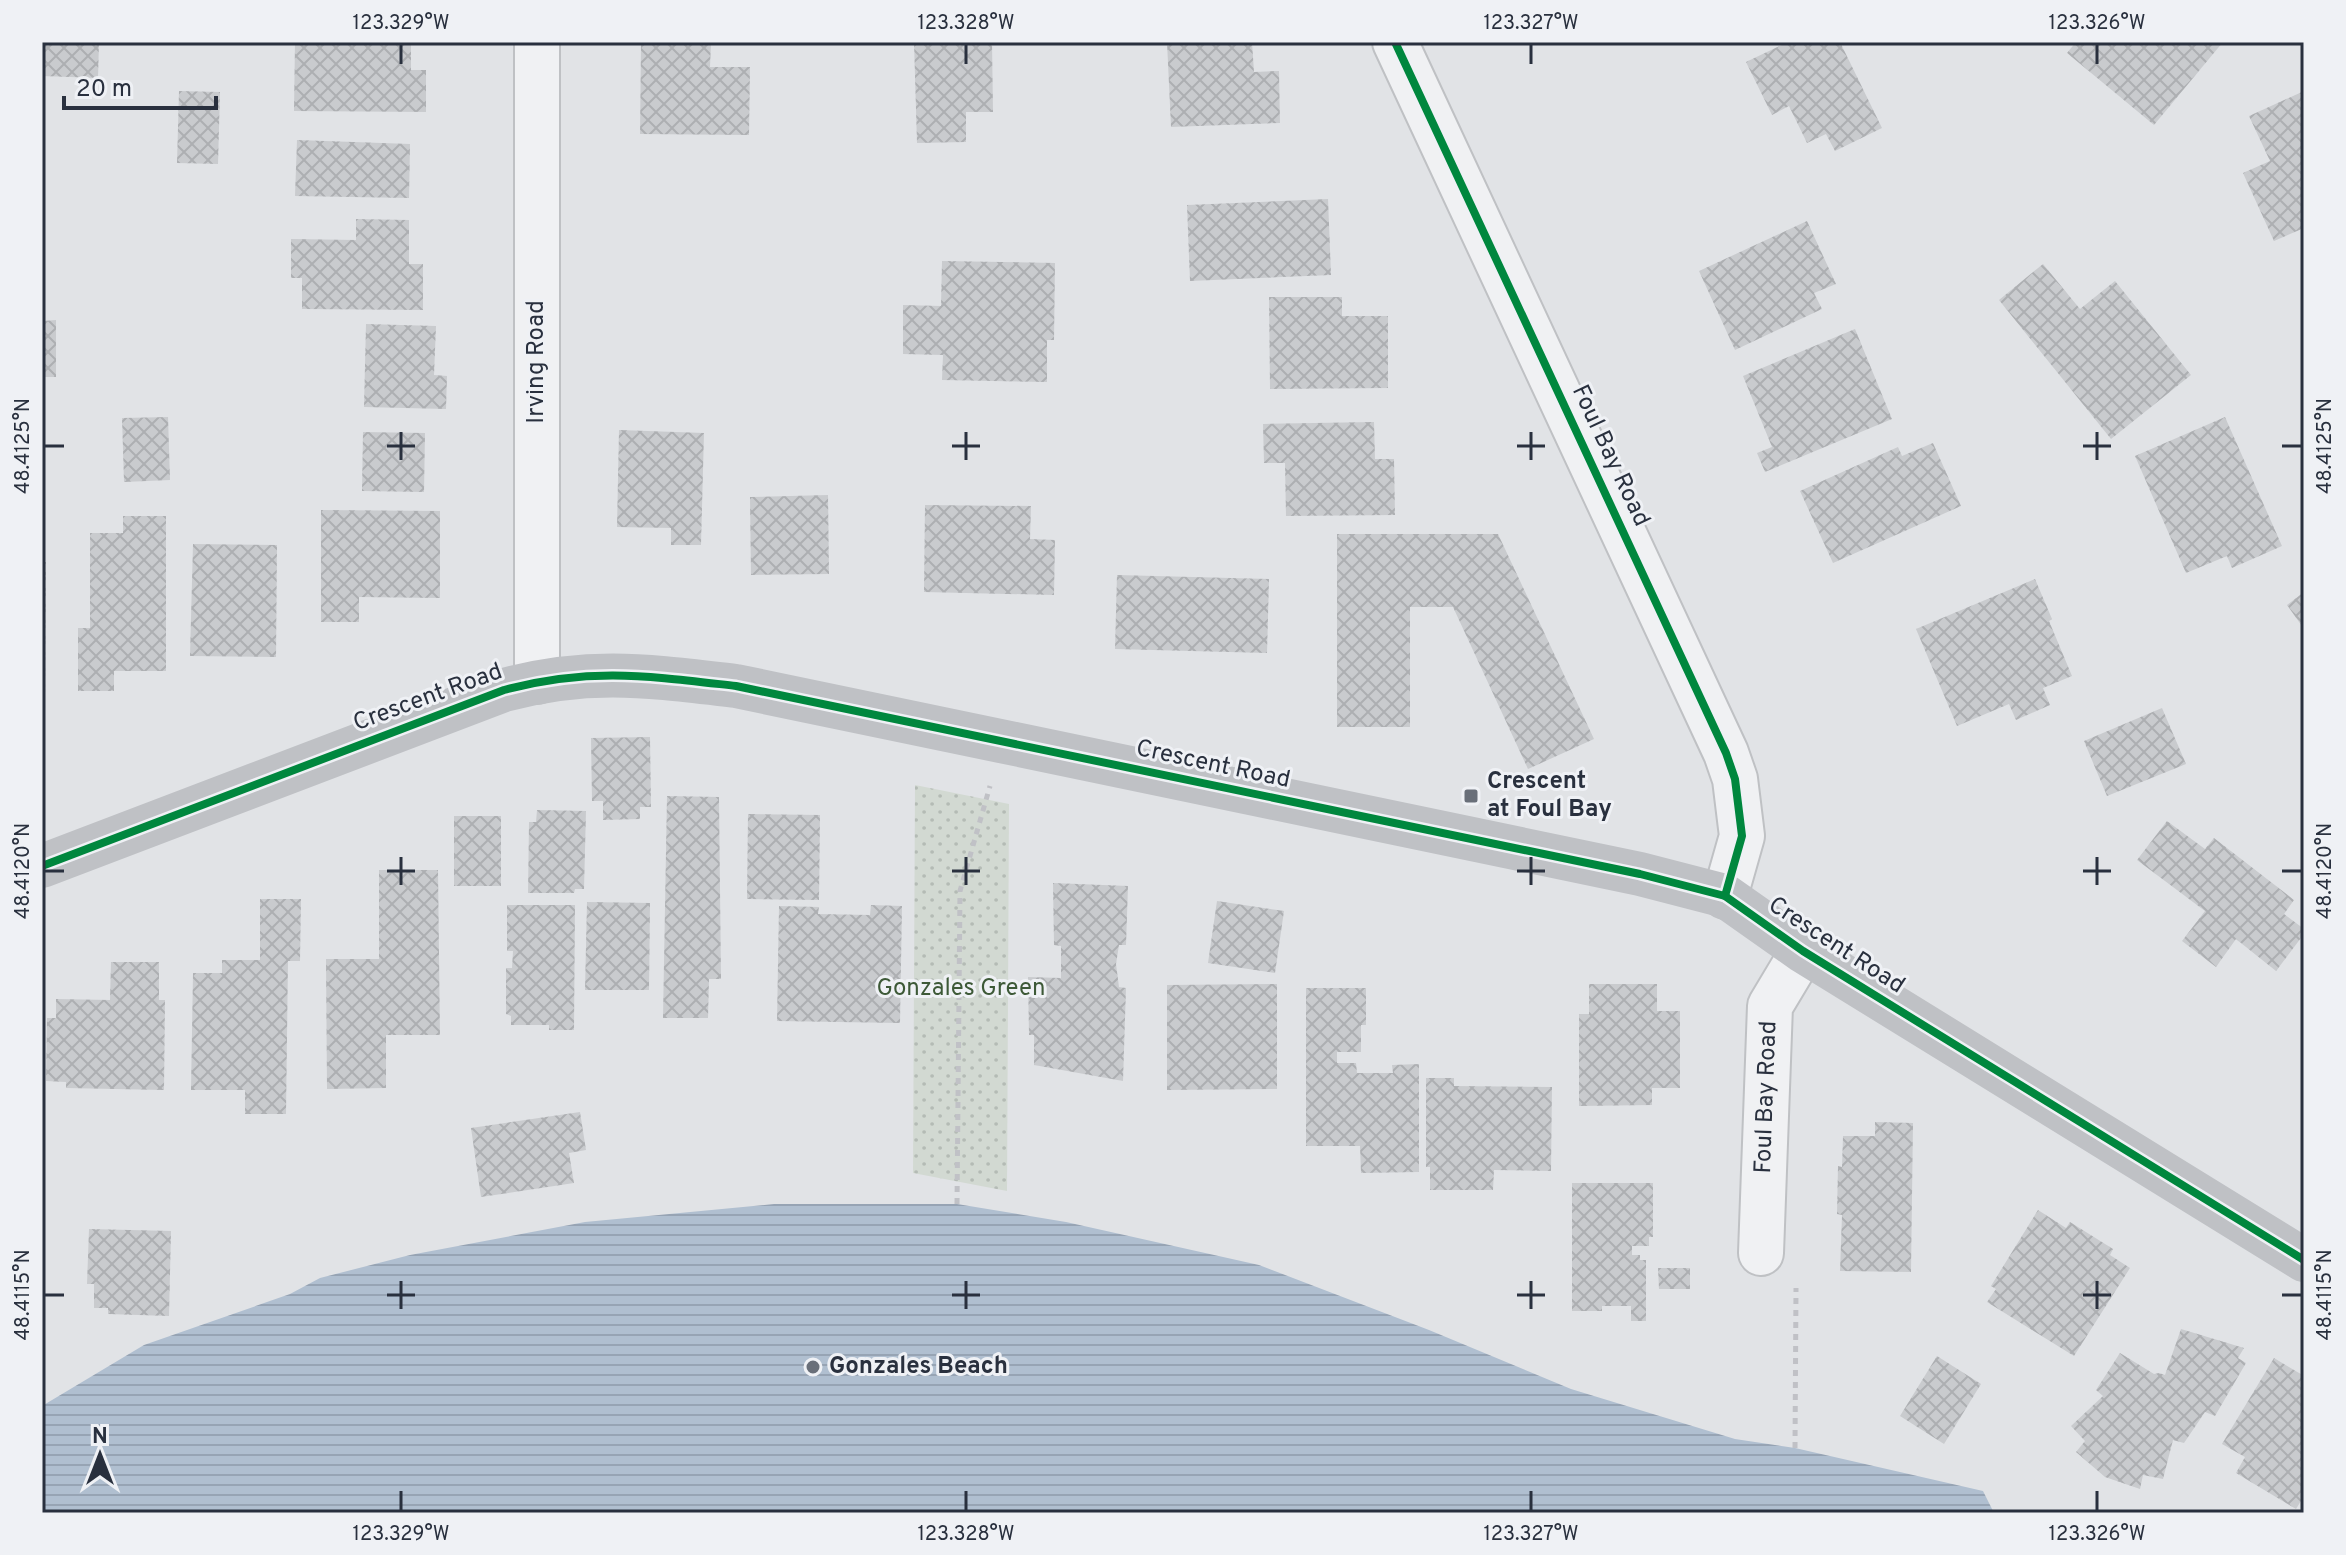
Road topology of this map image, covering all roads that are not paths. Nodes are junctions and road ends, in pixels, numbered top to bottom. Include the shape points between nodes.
1 (537, 42) edge
2 (1395, 42) edge
3 (537, 681) junction
4 (42, 866) edge
5 (1725, 896) junction
6 (1803, 951) junction
7 (1761, 1253) dead end
8 (2304, 1260) edge

1 - 3 street, Irving Road
2 - 5 street, Foul Bay Road via 1726,753 1742,836
3 - 4 main road, Crescent Road
3 - 5 main road, Crescent Road via 618,674 736,686
5 - 6 main road, Crescent Road
6 - 7 street, Foul Bay Road via 1770,1006
6 - 8 main road, Crescent Road

